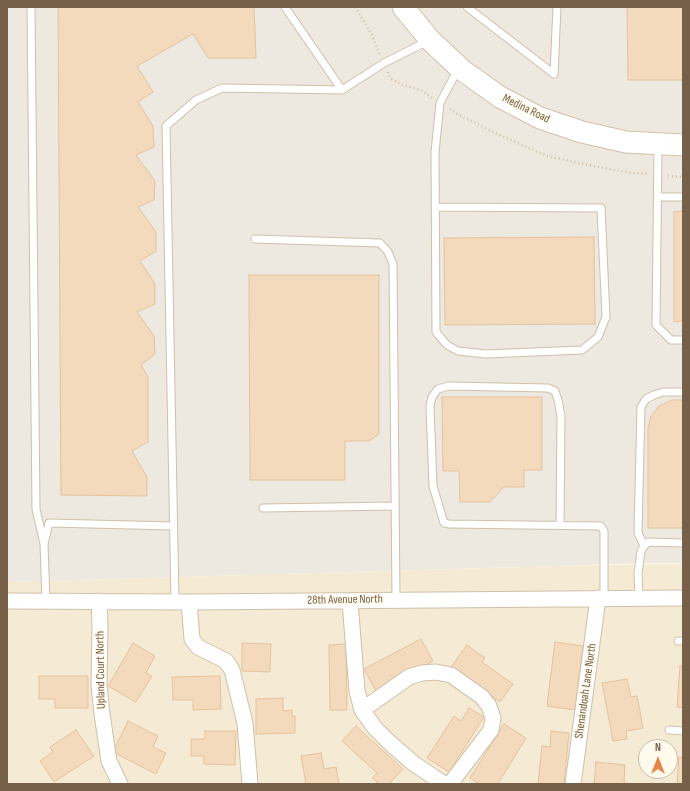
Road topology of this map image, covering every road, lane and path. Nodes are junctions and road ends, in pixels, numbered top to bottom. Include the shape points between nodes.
1 (31, 7) edge
2 (285, 7) edge
3 (355, 7) edge
4 (403, 7) edge
5 (467, 7) edge
6 (557, 7) edge
7 (430, 40) junction
8 (384, 64) junction
9 (459, 67) junction
10 (342, 90) junction
11 (440, 103) junction
12 (658, 144) junction
13 (683, 145) edge
14 (658, 175) junction
15 (683, 177) edge
16 (658, 197) junction
17 (683, 197) edge
18 (436, 207) junction
19 (255, 239) dead end
20 (683, 340) edge
21 (683, 392) edge
22 (395, 506) junction
23 (263, 508) dead end
24 (560, 525) junction
25 (173, 526) junction
26 (683, 543) edge
27 (44, 544) junction
28 (644, 546) junction
29 (601, 598) junction
30 (639, 598) junction
31 (683, 598) edge
32 (396, 600) junction
33 (46, 601) junction
34 (99, 601) junction
35 (350, 601) junction
36 (7, 602) edge
37 (182, 602) junction
38 (362, 710) junction
39 (669, 730) dead end
40 (683, 731) edge
41 (120, 784) edge
42 (250, 784) edge
43 (444, 784) edge
44 (450, 784) edge
45 (573, 784) edge

1 - 27 lane via 36,509
2 - 10 lane
3 - 8 path via 372,35
4 - 7 street, Medina Road
5 - 6 lane via 554,74
7 - 8 lane
7 - 9 street, Medina Road
8 - 10 lane
8 - 11 path via 391,79 421,90
9 - 11 lane
9 - 12 street, Medina Road via 500,97 540,118 619,141
10 - 25 lane via 222,88 196,100 166,126
11 - 14 path via 547,156 632,173
11 - 18 lane via 435,152
12 - 13 street, Medina Road
12 - 14 lane
14 - 15 path
14 - 16 lane
16 - 17 lane
16 - 20 lane via 656,325 671,340
18 - 18 lane via 436,332 448,345 458,351 486,354 582,350 598,337 606,317 601,208
19 - 22 lane via 380,243 388,252 393,264
21 - 28 lane via 663,392 654,395 646,399 641,407 638,533
22 - 23 lane
22 - 32 lane
24 - 24 lane via 444,523 433,486 430,406 432,397 438,389 449,386 548,388 555,391 561,416
24 - 29 lane via 602,526 604,531
25 - 27 lane via 49,523
25 - 37 lane
26 - 28 lane via 648,542
27 - 33 lane
28 - 30 lane via 638,573
29 - 30 street, 28th Avenue North
29 - 32 street, 28th Avenue North
29 - 45 street, Shenandoah Lane North
30 - 31 street, 28th Avenue North
32 - 35 street, 28th Avenue North
33 - 34 street, 28th Avenue North
33 - 36 street, 28th Avenue North
34 - 37 street, 28th Avenue North
34 - 41 street, Upland Court North via 99,685 102,714 109,761
35 - 37 street, 28th Avenue North
35 - 38 street via 357,692
37 - 42 street via 192,639 198,647 226,662 232,670 246,723
38 - 43 street via 390,743 413,763
38 - 44 street via 410,677 422,673 451,675 482,697 489,706 493,718 491,730
39 - 40 lane

